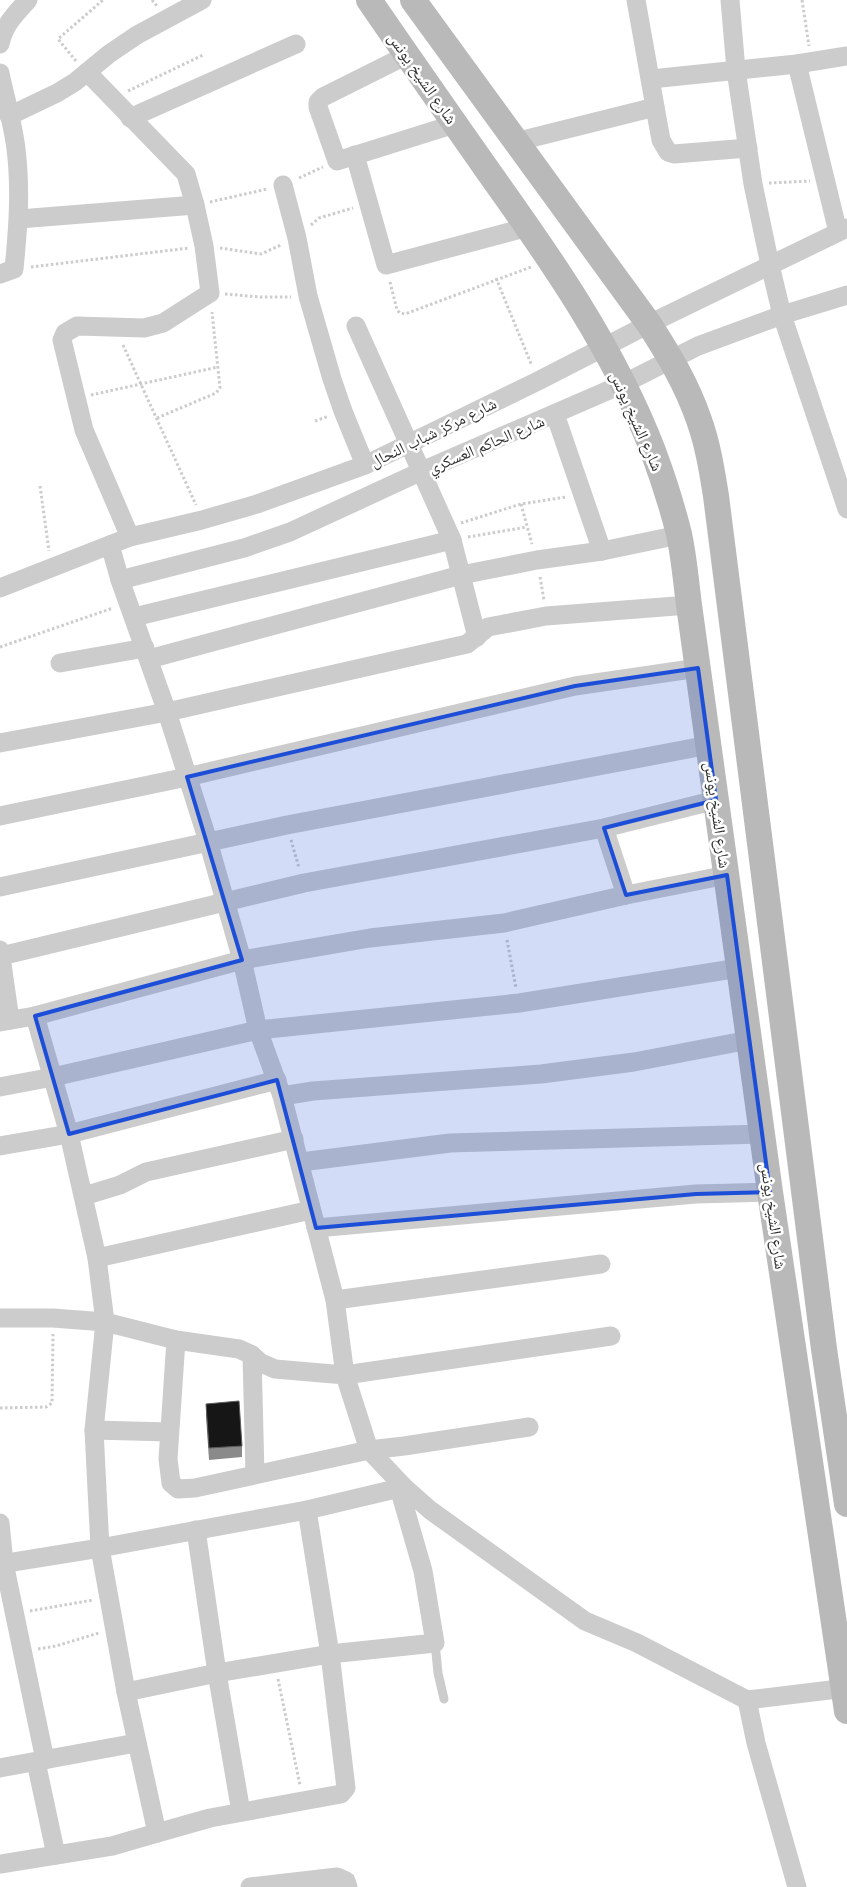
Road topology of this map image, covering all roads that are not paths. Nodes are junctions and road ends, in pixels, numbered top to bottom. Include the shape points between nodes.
1 (28, 0) edge
2 (202, 0) edge
3 (369, 0) edge
4 (413, 0) edge
5 (636, 0) edge
6 (730, 0) edge
7 (0, 44) edge
8 (296, 44) dead end
9 (407, 55) junction
10 (847, 56) edge
11 (804, 63) junction
12 (736, 70) junction
13 (0, 72) edge
14 (86, 72) junction
15 (651, 79) junction
16 (655, 107) junction
17 (9, 116) junction
18 (130, 118) junction
19 (456, 124) junction
20 (515, 142) junction
21 (748, 148) junction
22 (346, 158) junction
23 (283, 186) road end
24 (195, 205) junction
25 (19, 219) junction
26 (528, 227) junction
27 (842, 230) edge
28 (770, 265) junction
29 (7, 271) edge
30 (847, 296) edge
31 (782, 315) junction
32 (649, 324) junction
33 (356, 326) dead end
34 (603, 347) junction
35 (671, 359) junction
36 (623, 384) junction
37 (556, 414) junction
38 (410, 444) junction
39 (366, 465) junction
40 (422, 471) junction
41 (847, 509) edge
42 (449, 534) junction
43 (679, 535) junction
44 (130, 537) junction
45 (110, 545) junction
46 (602, 551) junction
47 (461, 575) junction
48 (120, 580) junction
49 (0, 588) edge
50 (690, 605) junction
51 (131, 610) junction
52 (477, 637) junction
53 (147, 654) junction
54 (60, 663) dead end
55 (698, 668) junction
56 (167, 712) junction
57 (0, 743) edge
58 (709, 744) junction
59 (187, 778) junction
60 (716, 800) junction
61 (0, 816) edge
62 (604, 828) junction
63 (208, 841) junction
64 (727, 875) junction
65 (0, 887) edge
66 (626, 895) junction
67 (226, 902) junction
68 (1, 953) edge
69 (242, 960) junction
70 (739, 968) junction
71 (35, 1016) junction
72 (5, 1021) edge
73 (258, 1030) junction
74 (749, 1040) junction
75 (52, 1077) junction
76 (0, 1087) edge
77 (280, 1088) junction
78 (69, 1134) junction
79 (762, 1134) junction
80 (294, 1139) junction
81 (0, 1146) edge
82 (800, 1160) junction
83 (300, 1162) junction
84 (766, 1164) junction
85 (770, 1192) junction
86 (84, 1196) junction
87 (311, 1210) junction
88 (316, 1228) junction
89 (97, 1258) junction
90 (601, 1264) dead end
91 (335, 1300) junction
92 (0, 1318) edge
93 (105, 1322) junction
94 (611, 1336) dead end
95 (176, 1340) junction
96 (252, 1355) junction
97 (345, 1376) junction
98 (529, 1427) dead end
99 (94, 1430) junction
100 (169, 1432) junction
101 (369, 1450) junction
102 (255, 1474) junction
103 (401, 1488) junction
104 (847, 1504) edge
105 (307, 1510) junction
106 (0, 1523) edge
107 (196, 1530) junction
108 (100, 1548) junction
109 (2, 1563) edge
110 (436, 1643) junction
111 (330, 1654) junction
112 (217, 1673) junction
113 (126, 1692) junction
114 (846, 1696) edge
115 (444, 1699) dead end
116 (747, 1700) junction
117 (136, 1743) junction
118 (40, 1761) junction
119 (0, 1768) edge
120 (241, 1812) junction
121 (156, 1833) junction
122 (56, 1855) junction
123 (0, 1864) edge
124 (250, 1887) edge
125 (348, 1887) edge
126 (797, 1887) edge

1 - 7 street via 10,19 2,32
2 - 14 street via 137,35
3 - 9 street, شارع الشيخ يونس
4 - 20 street, شارع الشيخ يونس
5 - 15 street
6 - 12 street
8 - 18 street
9 - 19 street, شارع الشيخ يونس
9 - 22 street via 318,102
10 - 11 street
11 - 12 street
11 - 27 street via 824,180
12 - 15 street
12 - 21 street
13 - 17 street
14 - 17 street via 57,93
14 - 18 street
15 - 16 street
16 - 20 street
16 - 21 street via 661,140 668,152
17 - 25 street via 16,148
18 - 24 street via 186,174
19 - 22 street
19 - 26 street, شارع الشيخ يونس
20 - 32 street, شارع الشيخ يونس
21 - 28 street
22 - 26 street via 368,203 386,265
23 - 39 street via 308,296 343,411
24 - 25 street
24 - 44 street via 210,293 163,323 144,328 77,326 65,333 62,340 84,430
25 - 29 street
26 - 34 street, شارع الشيخ يونس
27 - 28 street, شارع مركز شباب النحال
28 - 31 street
28 - 32 street, شارع مركز شباب النحال
30 - 31 street, شارع الحاكم العسكري
31 - 35 street, شارع الحاكم العسكري via 724,335
31 - 41 street
32 - 34 street, شارع مركز شباب النحال
32 - 35 street, شارع الشيخ يونس
33 - 38 street
34 - 36 street, شارع الشيخ يونس
34 - 38 street, شارع مركز شباب النحال
35 - 36 street, شارع الحاكم العسكري
35 - 82 street, شارع الشيخ يونس via 685,384 710,458
36 - 37 street, شارع الحاكم العسكري
36 - 43 street, شارع الشيخ يونس via 653,452
37 - 40 street, شارع الحاكم العسكري
37 - 46 street
38 - 39 street, شارع مركز شباب النحال
38 - 40 street
39 - 44 street, شارع مركز شباب النحال via 266,501
40 - 42 street
40 - 48 street, شارع الحاكم العسكري via 290,532 235,551
42 - 47 street
42 - 51 street
43 - 46 street
43 - 50 street, شارع الشيخ يونس
44 - 45 street, شارع مركز شباب النحال
45 - 48 street
45 - 49 street, شارع مركز شباب النحال
46 - 47 street
47 - 52 street
47 - 53 street
48 - 51 street
50 - 52 street via 546,616 488,627
50 - 55 street, شارع الشيخ يونس
51 - 53 street
52 - 56 street via 467,644
53 - 54 street
53 - 56 street
55 - 58 street, شارع الشيخ يونس
55 - 59 street via 575,686
56 - 57 street
56 - 59 street
58 - 60 street, شارع الشيخ يونس
58 - 63 street
59 - 61 street
59 - 63 street
60 - 62 street
60 - 64 street, شارع الشيخ يونس
62 - 66 street
62 - 67 street via 304,883
63 - 65 street
63 - 67 street
64 - 66 street
64 - 70 street, شارع الشيخ يونس
66 - 69 street via 504,923 370,938
67 - 68 street
67 - 69 street
68 - 72 street
69 - 71 street
69 - 73 street
70 - 73 street via 519,1003
70 - 74 street, شارع الشيخ يونس
71 - 72 street
71 - 75 street
73 - 75 street
73 - 77 street
74 - 77 street via 634,1062 551,1073 314,1090
74 - 79 street, شارع الشيخ يونس
75 - 76 street
75 - 78 street
77 - 78 street
77 - 80 street
78 - 81 street
78 - 86 street
79 - 83 street via 450,1144
79 - 84 street, شارع الشيخ يونس
80 - 83 street
80 - 86 street via 146,1172 120,1185
82 - 84 street
82 - 104 street, شارع الشيخ يونس
83 - 87 street
84 - 85 street, شارع الشيخ يونس
85 - 88 street via 696,1194
85 - 114 street, شارع الشيخ يونس
86 - 89 street
87 - 88 street
87 - 89 street
88 - 91 street
89 - 93 street
90 - 91 street
91 - 97 street
92 - 93 street
93 - 95 street
93 - 99 street
94 - 97 street
95 - 96 street via 239,1349
95 - 100 street
96 - 97 street via 275,1369
96 - 102 street
97 - 101 street
98 - 101 street
99 - 100 street
99 - 108 street
100 - 102 street via 171,1482 178,1489
101 - 102 street
101 - 103 street
103 - 105 street
103 - 110 street
103 - 116 street via 585,1621 637,1643
105 - 107 street
105 - 111 street
106 - 109 street
107 - 108 street
107 - 112 street
108 - 109 street
108 - 113 street
109 - 118 street via 22,1652
110 - 111 street
110 - 115 lane
111 - 112 street
111 - 120 street via 346,1788 341,1794
112 - 113 street
112 - 120 street
113 - 117 street
114 - 116 street
116 - 126 street
117 - 118 street
117 - 121 street
118 - 119 street
118 - 122 street
120 - 121 street
121 - 122 street via 112,1846
122 - 123 street
124 - 125 street via 337,1877 346,1881

